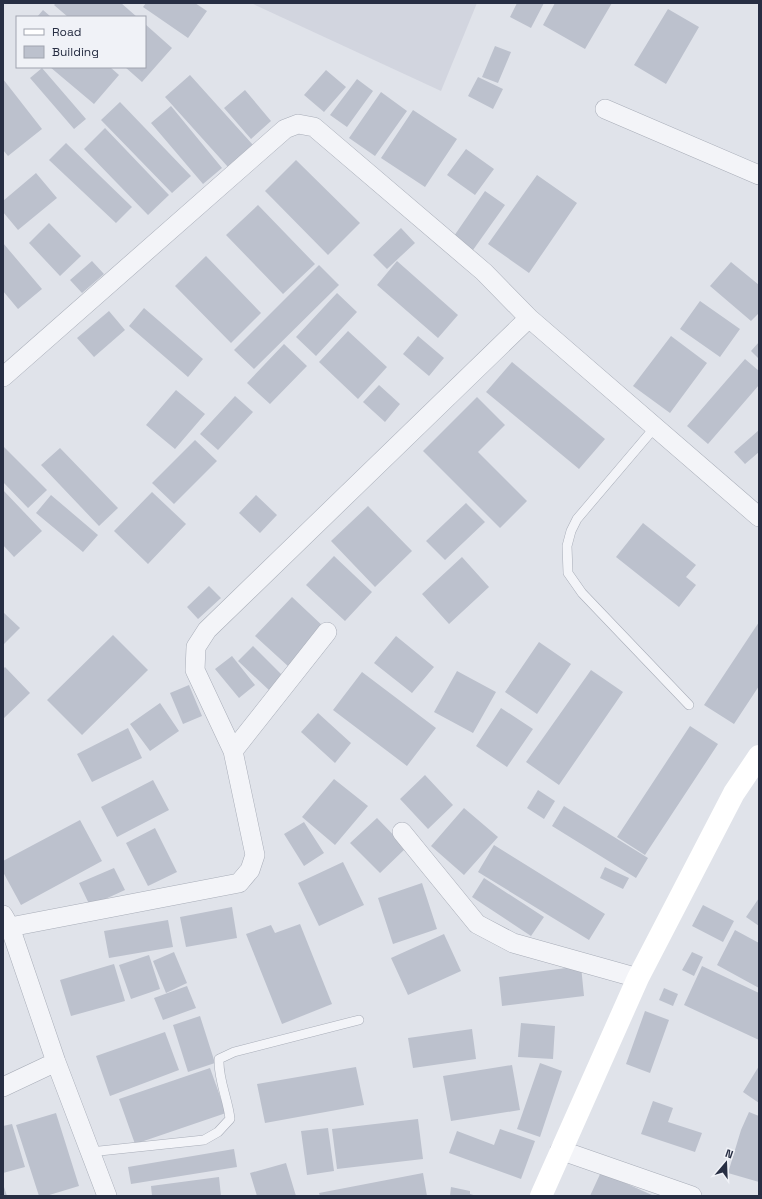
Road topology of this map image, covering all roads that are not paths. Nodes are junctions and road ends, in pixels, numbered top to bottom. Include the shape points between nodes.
1 (605, 109) dead end
2 (759, 175) edge
3 (529, 318) junction
4 (3, 376) edge
5 (656, 426) junction
6 (759, 517) edge
7 (327, 632) dead end
8 (689, 705) dead end
9 (233, 751) junction
10 (759, 756) edge
11 (402, 832) dead end
12 (6, 921) edge
13 (638, 978) junction
14 (359, 1020) dead end
15 (56, 1062) junction
16 (3, 1087) edge
17 (560, 1150) junction
18 (90, 1152) junction
19 (107, 1196) edge
20 (540, 1196) edge
21 (692, 1196) edge

1 - 2 street
3 - 4 street via 484,272 314,127 298,124 285,129
3 - 5 street
3 - 9 street via 207,630 196,647 195,670
5 - 6 street
5 - 8 lane via 577,519 567,546 568,573 582,593
7 - 9 street
9 - 12 street via 255,855 250,870 239,883
10 - 13 street via 734,793
11 - 13 street via 477,924 513,943
12 - 15 street
13 - 17 street
14 - 18 lane via 234,1052 219,1059 219,1071 230,1119 218,1132 204,1140
15 - 16 street
15 - 18 street
17 - 20 street
17 - 21 street
18 - 19 street

